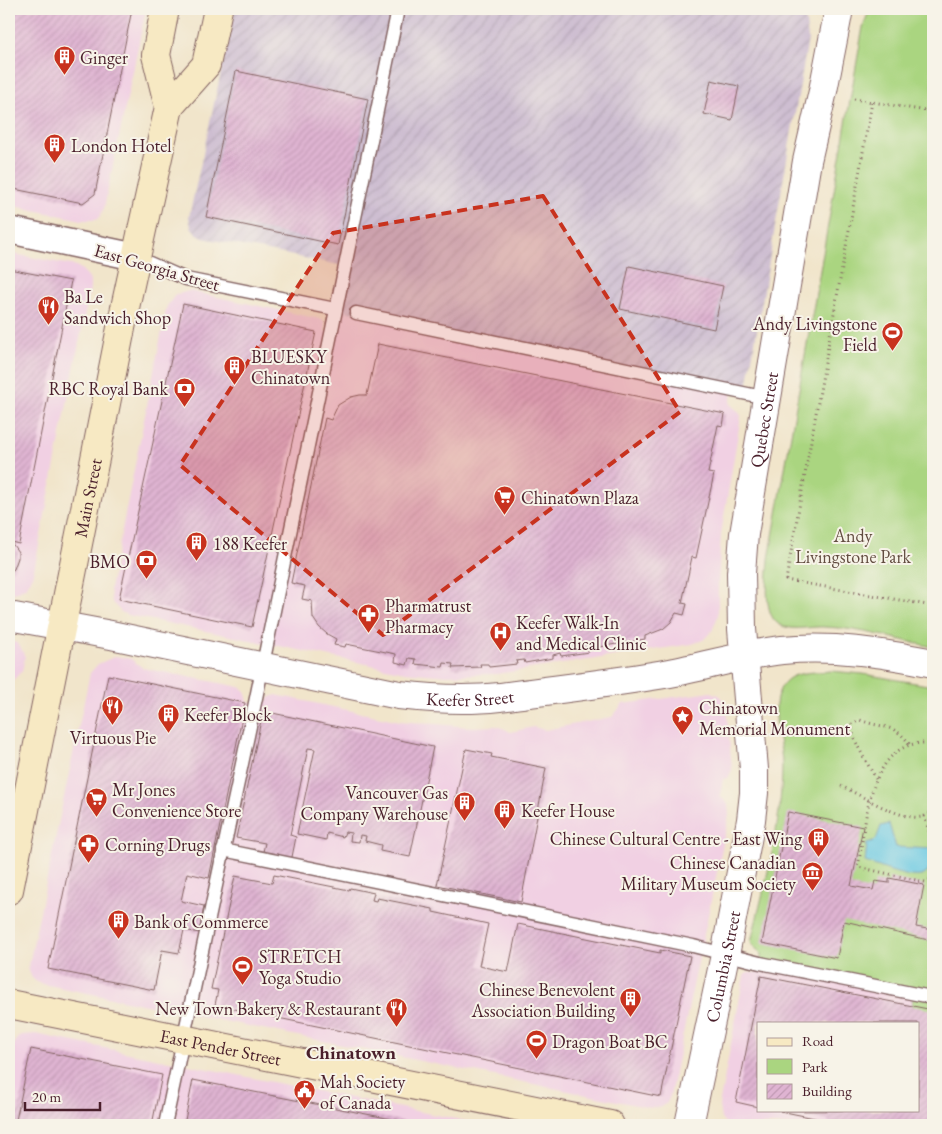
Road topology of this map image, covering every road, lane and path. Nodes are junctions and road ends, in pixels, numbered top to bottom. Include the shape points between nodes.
1 (165, 9) edge
2 (218, 9) edge
3 (398, 9) edge
4 (839, 9) edge
5 (854, 99) dead end
6 (872, 102) junction
7 (169, 107) junction
8 (933, 112) edge
9 (9, 230) edge
10 (136, 257) junction
11 (335, 309) junction
12 (356, 313) dead end
13 (767, 398) junction
14 (933, 606) edge
15 (9, 616) edge
16 (62, 626) junction
17 (744, 657) junction
18 (933, 663) edge
19 (262, 667) junction
20 (933, 742) edge
21 (910, 745) junction
22 (876, 780) junction
23 (841, 786) dead end
24 (870, 799) junction
25 (933, 812) edge
26 (924, 816) junction
27 (933, 843) edge
28 (224, 850) junction
29 (933, 878) edge
30 (9, 890) edge
31 (724, 955) junction
32 (926, 996) dead end
33 (9, 1004) edge
34 (184, 1039) junction
35 (165, 1125) edge
36 (610, 1125) edge
37 (689, 1125) edge

1 - 7 main road, Main Street via 156,55
2 - 7 main road, Main Street via 206,65
3 - 11 lane
4 - 13 street, Quebec Street via 807,161
5 - 6 path
6 - 8 path
6 - 14 path via 786,580
7 - 10 main road, Main Street
9 - 10 street, East Georgia Street
10 - 11 lane, East Georgia Street via 186,279
10 - 16 main road, Main Street
11 - 19 lane
12 - 13 lane
13 - 17 street, Quebec Street via 744,534 741,574
15 - 16 street, Keefer Street
16 - 19 street, Keefer Street
16 - 30 main road, Main Street
17 - 18 street, Keefer Street via 818,648 865,651
17 - 19 street, Keefer Street via 669,673 473,700 399,695
17 - 31 street, Columbia Street via 754,793
19 - 28 lane
20 - 21 path
21 - 22 path via 891,757
21 - 22 path via 894,729 860,720 852,724 854,737
22 - 24 path
23 - 24 path
24 - 26 path via 891,811 912,817
24 - 29 path via 858,866 925,882
25 - 26 path
26 - 27 path
28 - 31 lane
28 - 34 lane
31 - 32 lane
31 - 37 street, Columbia Street
33 - 34 main road, East Pender Street
34 - 35 lane
34 - 36 main road, East Pender Street

